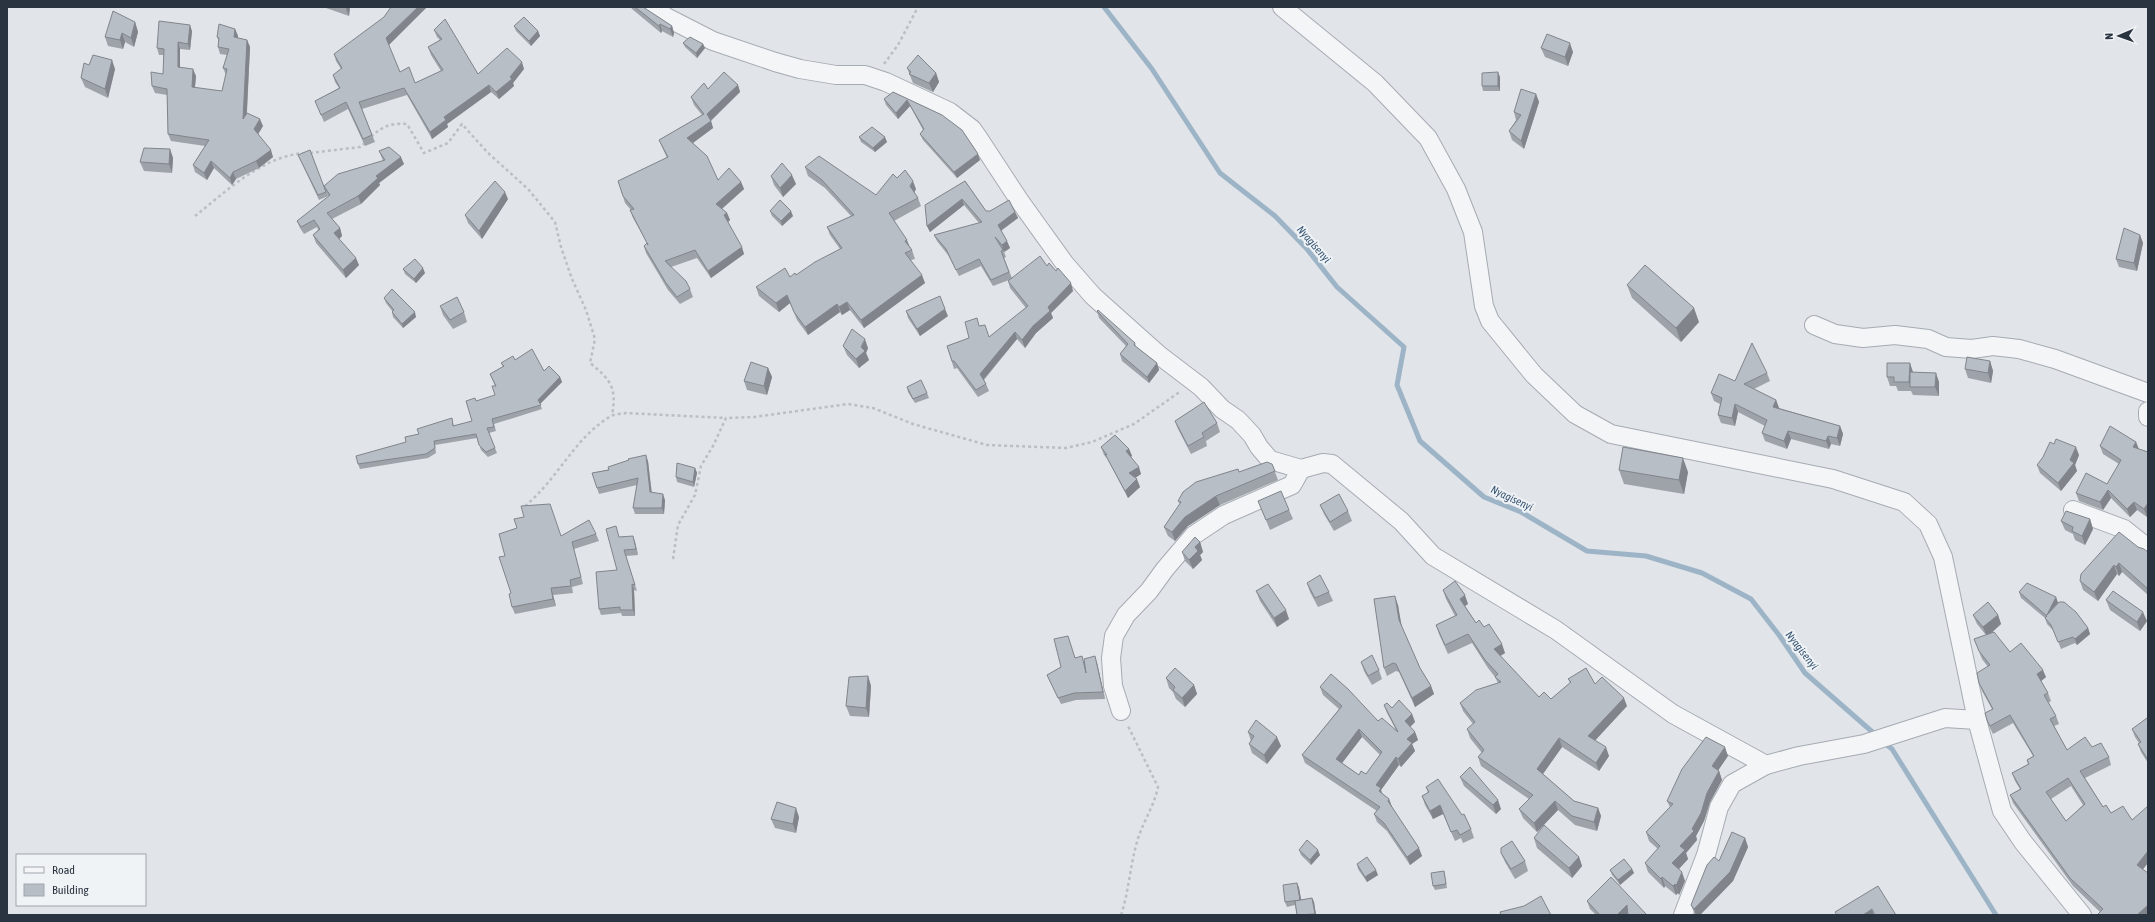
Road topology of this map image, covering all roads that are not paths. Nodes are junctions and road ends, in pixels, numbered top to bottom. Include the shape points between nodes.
1 (653, 7) edge
2 (1282, 7) edge
3 (1814, 325) dead end
4 (2148, 393) edge
5 (2148, 411) edge
6 (2148, 417) edge
7 (1301, 469) junction
8 (2073, 510) dead end
9 (2148, 548) edge
10 (1121, 711) road end
11 (1977, 720) junction
12 (1766, 765) junction
13 (1683, 915) edge
14 (2082, 915) edge

1 - 7 street via 666,17 713,41 800,69 874,77 950,112 972,129 1065,264 1093,296 1238,420 1270,460
2 - 11 street via 1375,83 1428,138 1456,189 1473,232 1484,306 1490,321 1534,375 1575,414 1611,434 1833,479 1904,502 1928,524 1943,557
3 - 4 street via 1835,334 1863,338 1895,335 1928,339 1946,347 1972,349 1993,346 2019,349 2055,359
5 - 6 street
7 - 10 street via 1292,485 1224,515 1194,536 1126,615 1114,636 1111,658 1113,686
7 - 12 street via 1323,463 1332,464 1400,520 1433,556 1556,630 1673,714
8 - 9 street via 2124,528
11 - 12 street via 1945,718 1864,744
11 - 14 street via 2002,811 2023,842
12 - 13 street via 1732,784 1719,806 1706,855

